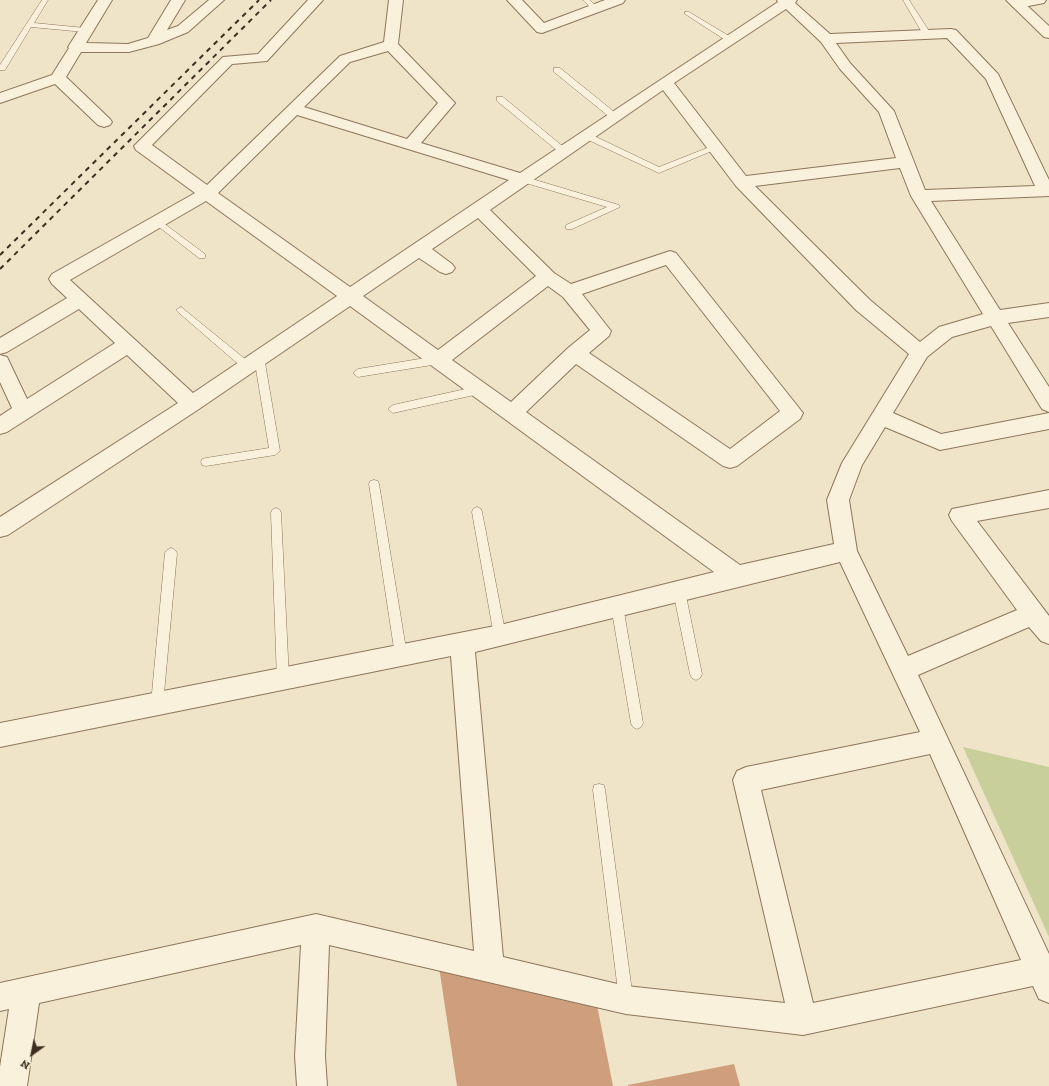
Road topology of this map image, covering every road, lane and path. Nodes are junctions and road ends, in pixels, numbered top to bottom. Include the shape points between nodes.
1 (45, 0) edge
2 (105, 0) edge
3 (178, 0) edge
4 (217, 0) edge
5 (316, 0) edge
6 (396, 0) edge
7 (514, 0) edge
8 (618, 0) edge
9 (906, 0) edge
10 (1038, 0) edge
11 (787, 1) edge
12 (1016, 2) edge
13 (590, 4) edge
14 (687, 13) dead end
15 (29, 26) junction
16 (85, 30) junction
17 (927, 34) junction
18 (1049, 34) edge
19 (730, 39) junction
20 (826, 39) junction
21 (154, 41) junction
22 (391, 45) junction
23 (75, 47) junction
24 (2, 68) dead end
25 (557, 70) dead end
26 (58, 78) junction
27 (665, 82) junction
28 (0, 98) edge
29 (500, 99) dead end
30 (293, 109) junction
31 (615, 117) junction
32 (104, 122) dead end
33 (587, 136) junction
34 (411, 144) junction
35 (715, 148) junction
36 (563, 151) junction
37 (905, 162) junction
38 (522, 179) junction
39 (742, 182) junction
40 (1047, 191) edge
41 (209, 192) junction
42 (919, 196) junction
43 (479, 210) junction
44 (158, 222) junction
45 (569, 228) dead end
46 (419, 249) junction
47 (202, 256) dead end
48 (446, 268) dead end
49 (548, 277) junction
50 (569, 292) junction
51 (348, 296) junction
52 (81, 299) junction
53 (181, 310) dead end
54 (1049, 310) edge
55 (995, 318) junction
56 (129, 344) junction
57 (0, 346) edge
58 (920, 352) junction
59 (575, 353) junction
60 (438, 360) junction
61 (253, 361) junction
62 (0, 362) edge
63 (358, 372) dead end
64 (479, 390) junction
65 (192, 404) junction
66 (1049, 404) edge
67 (394, 409) dead end
68 (23, 410) junction
69 (512, 413) junction
70 (881, 417) junction
71 (1049, 422) edge
72 (0, 426) edge
73 (206, 462) dead end
74 (374, 484) dead end
75 (1049, 499) edge
76 (477, 512) dead end
77 (276, 513) dead end
78 (0, 528) edge
79 (846, 551) junction
80 (171, 553) dead end
81 (737, 576) junction
82 (679, 590) junction
83 (617, 606) junction
84 (1033, 614) junction
85 (1049, 633) edge
86 (500, 636) junction
87 (462, 643) junction
88 (401, 655) junction
89 (904, 669) junction
90 (696, 674) dead end
91 (283, 679) junction
92 (157, 704) junction
93 (638, 723) dead end
94 (0, 734) edge
95 (938, 741) junction
96 (599, 790) dead end
97 (316, 928) junction
98 (490, 968) junction
99 (1046, 976) edge
100 (13, 994) edge
101 (626, 1000) junction
102 (803, 1020) junction
103 (12, 1086) edge
104 (312, 1086) edge

1 - 15 lane
2 - 16 street
3 - 21 street
4 - 21 street via 183,29
5 - 41 street via 262,58 228,60 142,146
6 - 22 street
7 - 13 street via 542,28
8 - 13 street
9 - 17 lane
10 - 12 street
11 - 19 street
11 - 20 street
12 - 18 street
14 - 19 lane
15 - 16 lane
15 - 24 lane
16 - 23 street
17 - 20 street
17 - 40 street via 951,33 993,77
19 - 27 street
20 - 37 street via 886,111
21 - 23 street via 129,48
22 - 30 street via 345,59
22 - 34 street via 447,103
23 - 26 street
25 - 31 lane
26 - 28 street
26 - 32 street
27 - 31 street
27 - 35 street
29 - 36 lane
30 - 34 street
30 - 41 street
31 - 33 street
33 - 35 lane via 659,170
33 - 36 street
34 - 38 street
35 - 39 street
36 - 38 street
37 - 39 street
37 - 42 street
38 - 43 street
38 - 45 lane via 616,207
39 - 58 street via 863,305
40 - 42 street
41 - 44 street
41 - 51 street
42 - 55 street
43 - 46 street
43 - 49 street
44 - 47 lane
44 - 52 street via 58,279
46 - 48 street
46 - 51 street
49 - 50 street
49 - 60 street
50 - 59 street via 602,331
50 - 59 street via 670,257 793,413 730,460
51 - 60 street
51 - 61 street
52 - 56 street
52 - 57 street
53 - 61 lane
54 - 55 street
55 - 58 street via 946,332
55 - 66 street
56 - 65 street
56 - 68 street
58 - 70 street
59 - 69 street
60 - 63 lane
60 - 64 street
61 - 65 street
61 - 73 lane via 275,451
62 - 68 street
64 - 67 lane
64 - 69 street
65 - 78 street
68 - 72 street
69 - 81 street
70 - 71 street via 940,442
70 - 79 street via 852,463 838,500
74 - 88 lane
75 - 84 street via 960,515
76 - 86 lane
77 - 91 lane
79 - 81 street
79 - 89 street
80 - 92 lane
81 - 82 street
82 - 83 street
82 - 90 lane
83 - 86 street
83 - 93 lane
84 - 85 street
84 - 89 street
86 - 87 street
87 - 88 street
87 - 98 street
88 - 91 street
89 - 95 street
91 - 92 street
92 - 94 street
95 - 99 street
95 - 102 street via 746,780
96 - 101 lane
97 - 98 street
97 - 100 street
97 - 104 street via 310,1056
98 - 101 street
99 - 102 street
100 - 103 street
101 - 102 street

